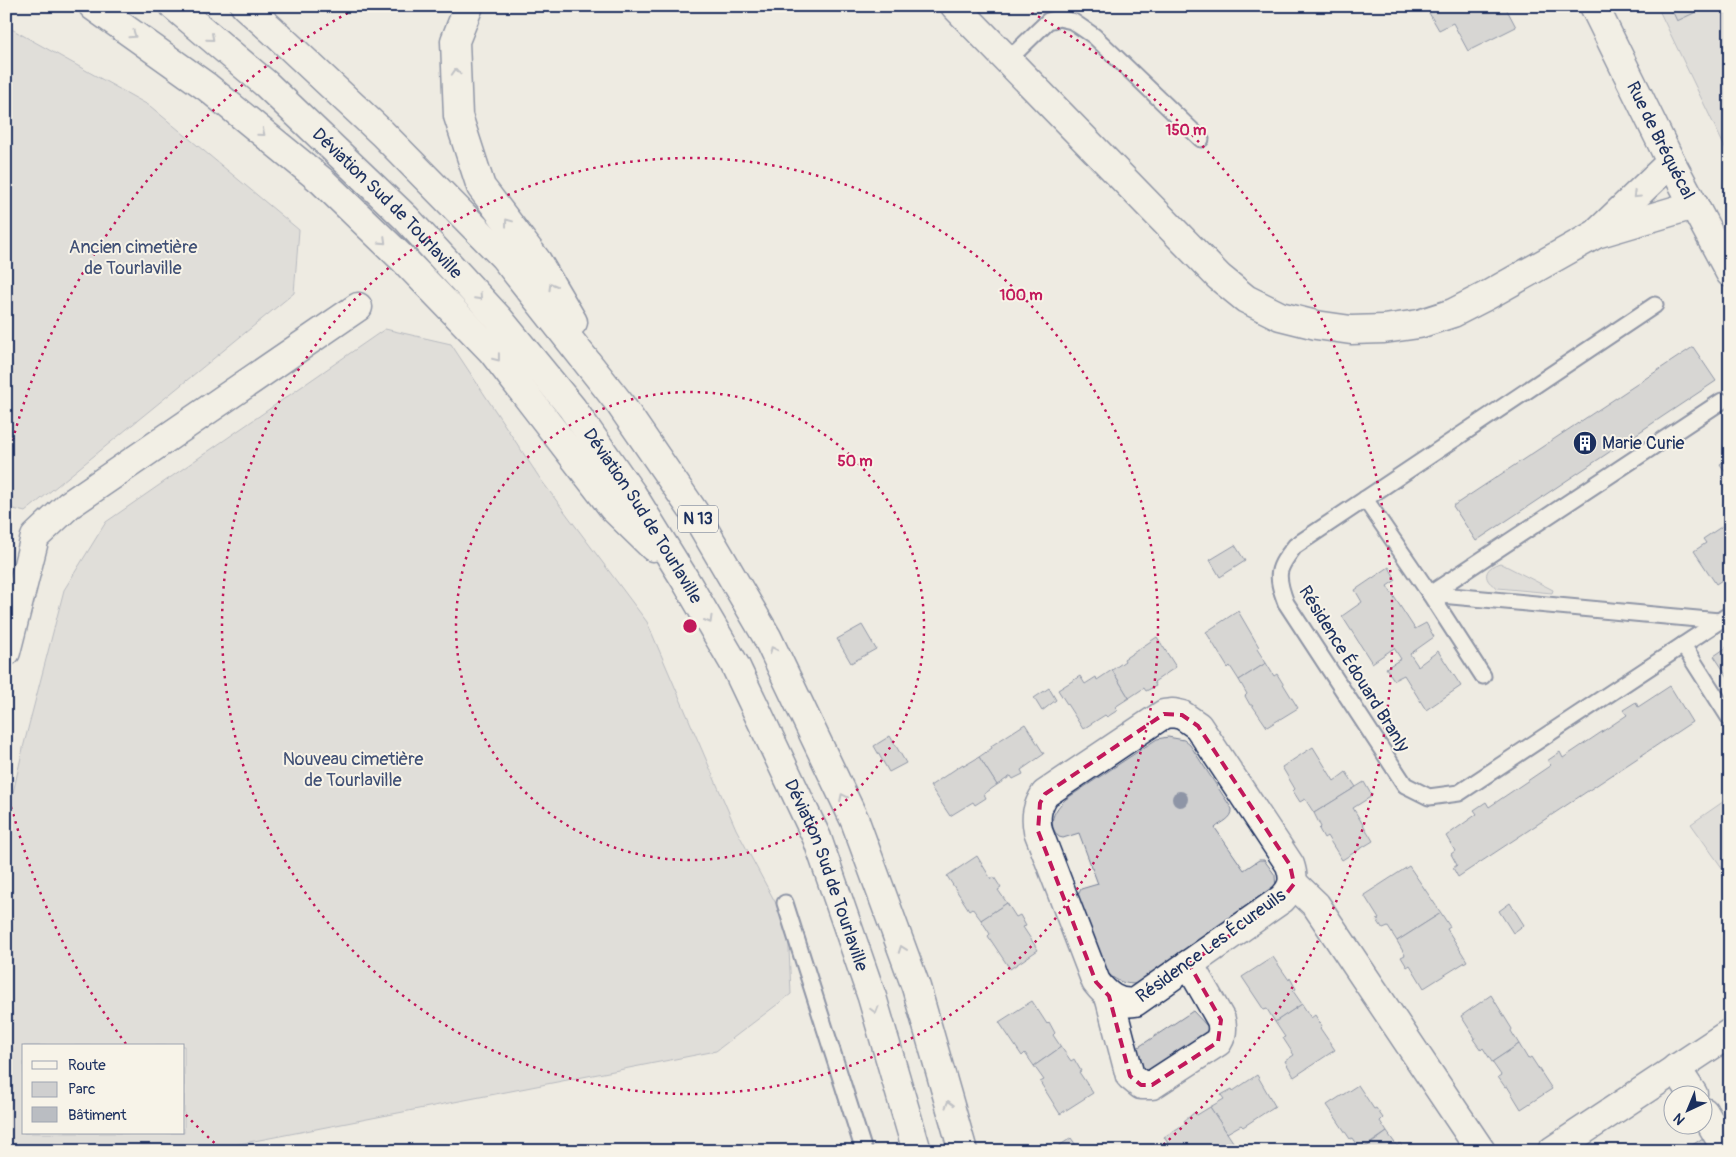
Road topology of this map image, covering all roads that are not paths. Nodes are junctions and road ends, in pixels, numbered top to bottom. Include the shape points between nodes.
1 (93, 6) edge
2 (174, 6) edge
3 (245, 6) edge
4 (468, 6) edge
5 (955, 6) edge
6 (1594, 6) edge
7 (1008, 60) junction
8 (1201, 139) dead end
9 (1671, 162) junction
10 (1694, 205) junction
11 (1596, 234) junction
12 (1730, 273) edge
13 (1655, 305) dead end
14 (358, 307) dead end
15 (1722, 401) dead end
16 (620, 404) junction
17 (1365, 499) junction
18 (684, 578) junction
19 (1430, 594) junction
20 (1724, 618) edge
21 (1683, 645) junction
22 (6, 652) edge
23 (1483, 676) dead end
24 (1730, 719) edge
25 (1294, 884) junction
26 (785, 903) dead end
27 (1189, 964) junction
28 (1109, 996) junction
29 (1730, 1033) edge
30 (1676, 1068) junction
31 (1686, 1084) edge
32 (1714, 1128) edge
33 (864, 1151) edge
34 (917, 1151) edge
35 (963, 1151) edge
36 (1481, 1151) edge
37 (1552, 1151) edge
38 (1728, 1151) edge

1 -> 18 main road via 207,87 322,181 378,235 492,351 613,508
2 -> 18 main road, Déviation Sud de Tourlaville / N 13 via 266,84 406,218 500,320 572,408 632,494
3 - 16 main road, N 13 via 382,133 504,257
16 -> 4 main road via 537,261 481,187 458,116 455,41
5 - 7 main road
6 - 9 main road, Rue de Bréquécal
7 - 8 lane via 1048,21 1059,18 1072,20 1094,36
7 - 11 main road via 1219,277 1246,298 1280,316 1316,326 1350,330 1419,324 1471,304
9 - 10 main road, Rue de Bréquécal
9 -> 11 main road
10 - 11 main road
10 - 12 main road, Rue de Bréquécal
13 - 17 lane, Résidence Édouard Branly
14 - 22 main road via 69,505 35,537
15 - 19 lane
35 -> 16 main road, N 13 via 916,987 855,821 767,637 694,512
17 - 19 lane
17 - 21 lane, Résidence Édouard Branly via 1295,546 1278,572 1280,586 1286,603 1405,785 1429,797 1459,793
18 -> 34 main road, Déviation Sud de Tourlaville / N 13 via 735,665 817,838 872,997
19 - 20 lane
19 - 23 lane
20 - 21 lane
21 - 24 lane
25 - 27 main road, Résidence Les Écureuils via 1282,899
25 - 28 main road, Résidence Les Écureuils via 1290,865 1198,726 1182,716 1164,714 1045,794 1036,812 1038,831 1096,982
25 - 36 main road via 1316,905
26 - 33 lane
27 - 28 main road, Résidence Les Écureuils via 1135,1002 1122,1002
27 - 28 main road via 1221,1020 1221,1036 1218,1042 1152,1085 1141,1085 1130,1076
29 - 30 main road
30 - 31 main road
30 - 37 main road
32 - 38 main road

